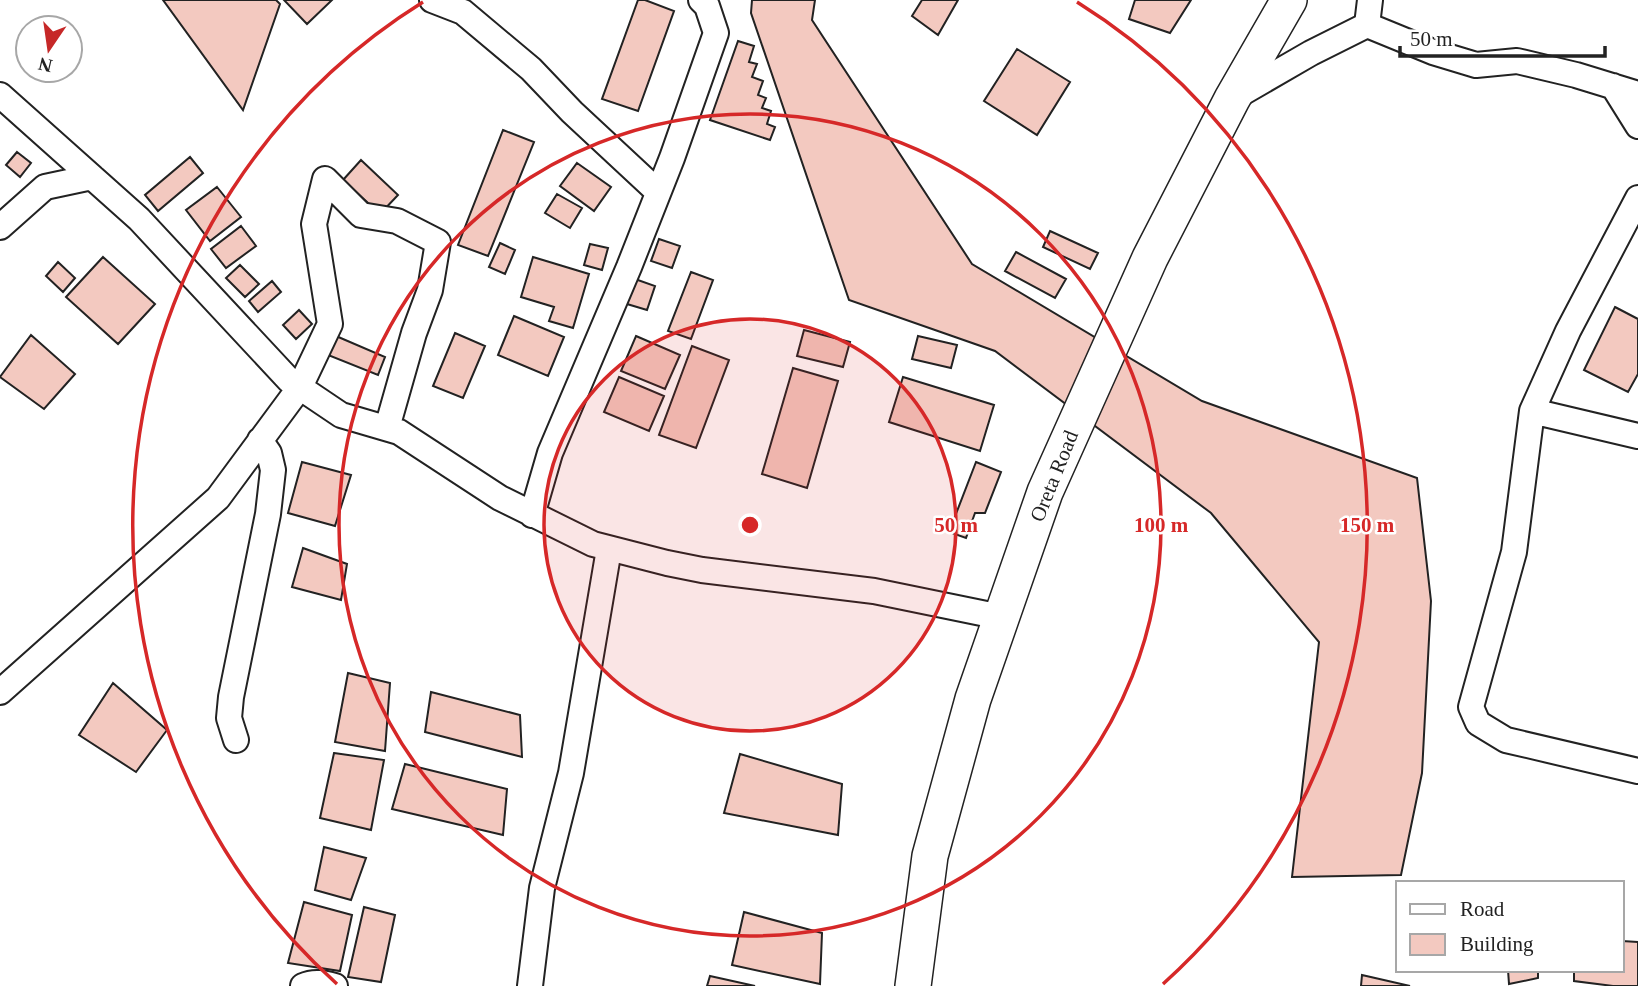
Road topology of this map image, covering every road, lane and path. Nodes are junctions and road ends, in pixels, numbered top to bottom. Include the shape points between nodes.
1 (432, 0) edge
2 (701, 0) edge
3 (1370, 0) edge
4 (1283, 1) edge
5 (1367, 25) junction
6 (1613, 86) junction
7 (1638, 94) edge
8 (0, 95) edge
9 (1232, 99) junction
10 (1638, 126) edge
11 (57, 145) junction
12 (92, 177) junction
13 (45, 187) junction
14 (658, 192) junction
15 (1638, 198) edge
16 (0, 227) edge
17 (300, 387) junction
18 (1532, 411) junction
19 (387, 428) junction
20 (1638, 436) edge
21 (261, 440) junction
22 (532, 515) junction
23 (609, 549) junction
24 (1001, 617) junction
25 (0, 692) edge
26 (236, 740) dead end
27 (1638, 771) edge
28 (303, 986) edge
29 (335, 986) edge
30 (530, 986) edge
31 (913, 986) edge

1 - 14 street via 463,12 531,69
2 - 14 street via 716,33
3 - 5 street
4 - 9 street, Oreta Road
5 - 6 street via 1476,65 1517,61
5 - 9 street
6 - 7 street
6 - 10 street
8 - 11 street
9 - 24 street, Oreta Road via 1150,258 1051,480
11 - 12 street
11 - 13 street
12 - 13 street
12 - 17 street via 139,219
13 - 16 street
14 - 22 street via 550,453
15 - 18 street
17 - 19 street via 341,415
17 - 19 street via 330,324 314,224 325,179 361,215 397,221 438,242 430,290
17 - 21 street
18 - 20 street
18 - 27 street via 1514,552 1471,707 1478,723 1506,740
19 - 22 street
21 - 25 street via 218,498
21 - 26 street via 273,470 265,533 230,698 229,718
22 - 23 street
23 - 24 street via 702,570 874,591
23 - 30 street via 571,773 542,888
24 - 31 street, Oreta Road via 930,856
28 - 29 street

